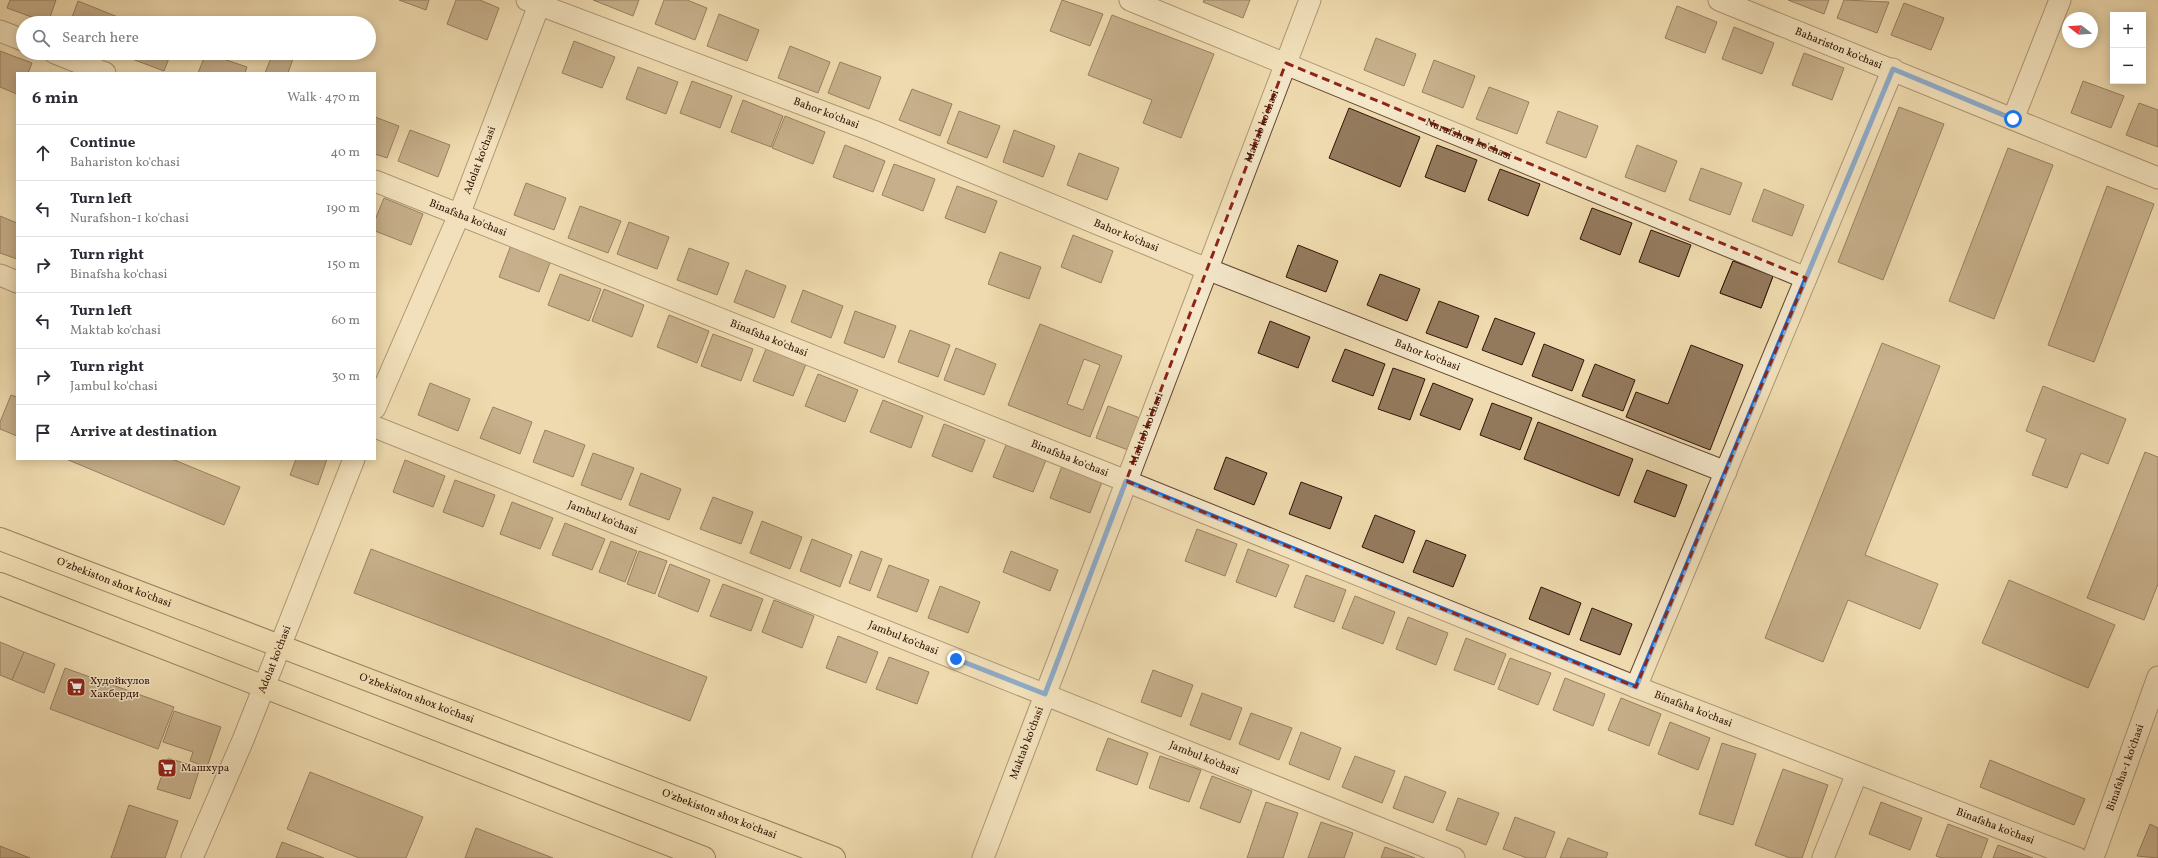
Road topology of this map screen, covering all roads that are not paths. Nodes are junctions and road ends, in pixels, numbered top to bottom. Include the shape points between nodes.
1 (1130, 0) edge
2 (1310, 0) edge
3 (1719, 0) edge
4 (2060, 0) edge
5 (536, 2) edge
6 (0, 31) edge
7 (16, 37) edge
8 (72, 60) edge
9 (1286, 63) junction
10 (1893, 69) junction
11 (102, 72) edge
12 (2013, 119) junction
13 (2158, 178) edge
14 (376, 181) edge
15 (459, 214) junction
16 (1207, 269) junction
17 (0, 275) edge
18 (1806, 278) junction
19 (16, 282) edge
20 (376, 406) edge
21 (376, 427) edge
22 (354, 460) edge
23 (1726, 472) junction
24 (1126, 481) junction
25 (0, 539) edge
26 (0, 584) edge
27 (280, 646) junction
28 (2158, 677) edge
29 (264, 686) junction
30 (1636, 687) junction
31 (1045, 694) junction
32 (1857, 773) junction
33 (192, 858) edge
34 (704, 858) edge
35 (834, 858) edge
36 (983, 858) edge
37 (1454, 858) edge
38 (1823, 858) edge
39 (2077, 858) edge
40 (2092, 858) edge

1 - 9 street, Nurafshon ko'chasi
2 - 9 street, Maktab ko'chasi
3 - 10 street, Bahariston ko'chasi
4 - 12 street
5 - 15 street, Adolat ko'chasi
5 - 16 street, Bahor ko'chasi via 873,131
6 - 7 street
8 - 11 street
9 - 16 street, Maktab ko'chasi
9 - 18 street, Nurafshon ko'chasi
10 - 12 street, Bahariston ko'chasi
10 - 18 street
12 - 13 street, Bahariston ko'chasi
14 - 15 street, Binafsha ko'chasi
15 - 20 street, Adolat ko'chasi
15 - 24 street, Binafsha ko'chasi
16 - 23 street, Bahor ko'chasi
16 - 24 street, Maktab ko'chasi
17 - 19 street
18 - 23 street
21 - 31 street, Jambul ko'chasi
22 - 27 street, Adolat ko'chasi
23 - 30 street
24 - 30 street, Binafsha ko'chasi
24 - 31 street, Maktab ko'chasi
25 - 27 main road, O'zbekiston shox ko'chasi
26 - 29 main road
27 - 29 street, Adolat ko'chasi
27 - 35 main road, O'zbekiston shox ko'chasi
28 - 40 street, Binafsha-1 ko'chasi
29 - 33 street, Adolat ko'chasi
29 - 34 main road
30 - 32 street, Binafsha ko'chasi
31 - 36 street, Maktab ko'chasi
31 - 37 street, Jambul ko'chasi
32 - 38 street
32 - 39 street, Binafsha ko'chasi

